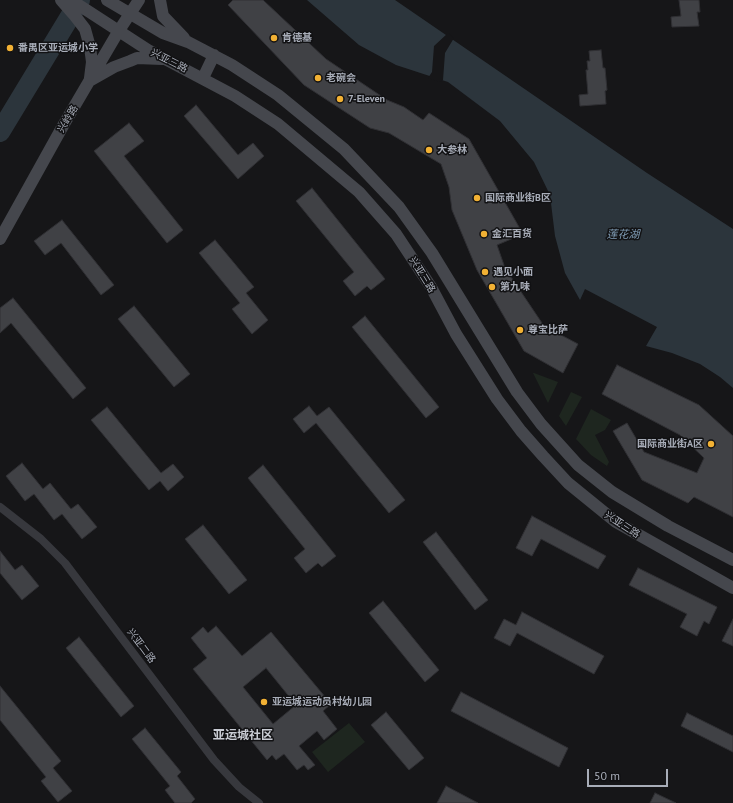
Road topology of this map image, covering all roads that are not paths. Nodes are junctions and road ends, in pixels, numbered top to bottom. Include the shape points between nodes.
1 (61, 0) edge
2 (71, 0) edge
3 (106, 0) edge
4 (139, 0) edge
5 (160, 5) edge
6 (129, 14) junction
7 (118, 32) junction
8 (188, 42) junction
9 (214, 55) junction
10 (166, 59) junction
11 (203, 78) junction
12 (90, 81) junction
13 (0, 239) edge
14 (0, 507) edge
15 (733, 560) edge
16 (733, 588) edge
17 (259, 803) edge

1 - 12 street via 84,29 92,62
2 - 7 street, 兴亚三路
3 - 6 street, 兴亚三路
4 - 6 street, 兴岭路
5 - 8 street via 168,23
6 - 7 street, 兴岭路
6 - 8 street, 兴亚三路 via 163,33
7 - 10 street, 兴亚三路
7 - 12 street, 兴岭路
8 - 9 street, 兴亚三路
9 - 11 street
9 - 15 street, 兴亚三路 via 278,95 309,120 344,149 399,207 432,253 517,392 541,424 578,465 612,492 668,526
10 - 11 street, 兴亚三路
10 - 12 street via 137,58 114,67
11 - 16 street, 兴亚三路 via 278,124 359,192 396,234 431,287 456,334 497,399 521,431 568,483 616,522
12 - 13 street, 兴岭路
14 - 17 street, 兴亚二路 via 41,539 65,563 214,760 239,788

